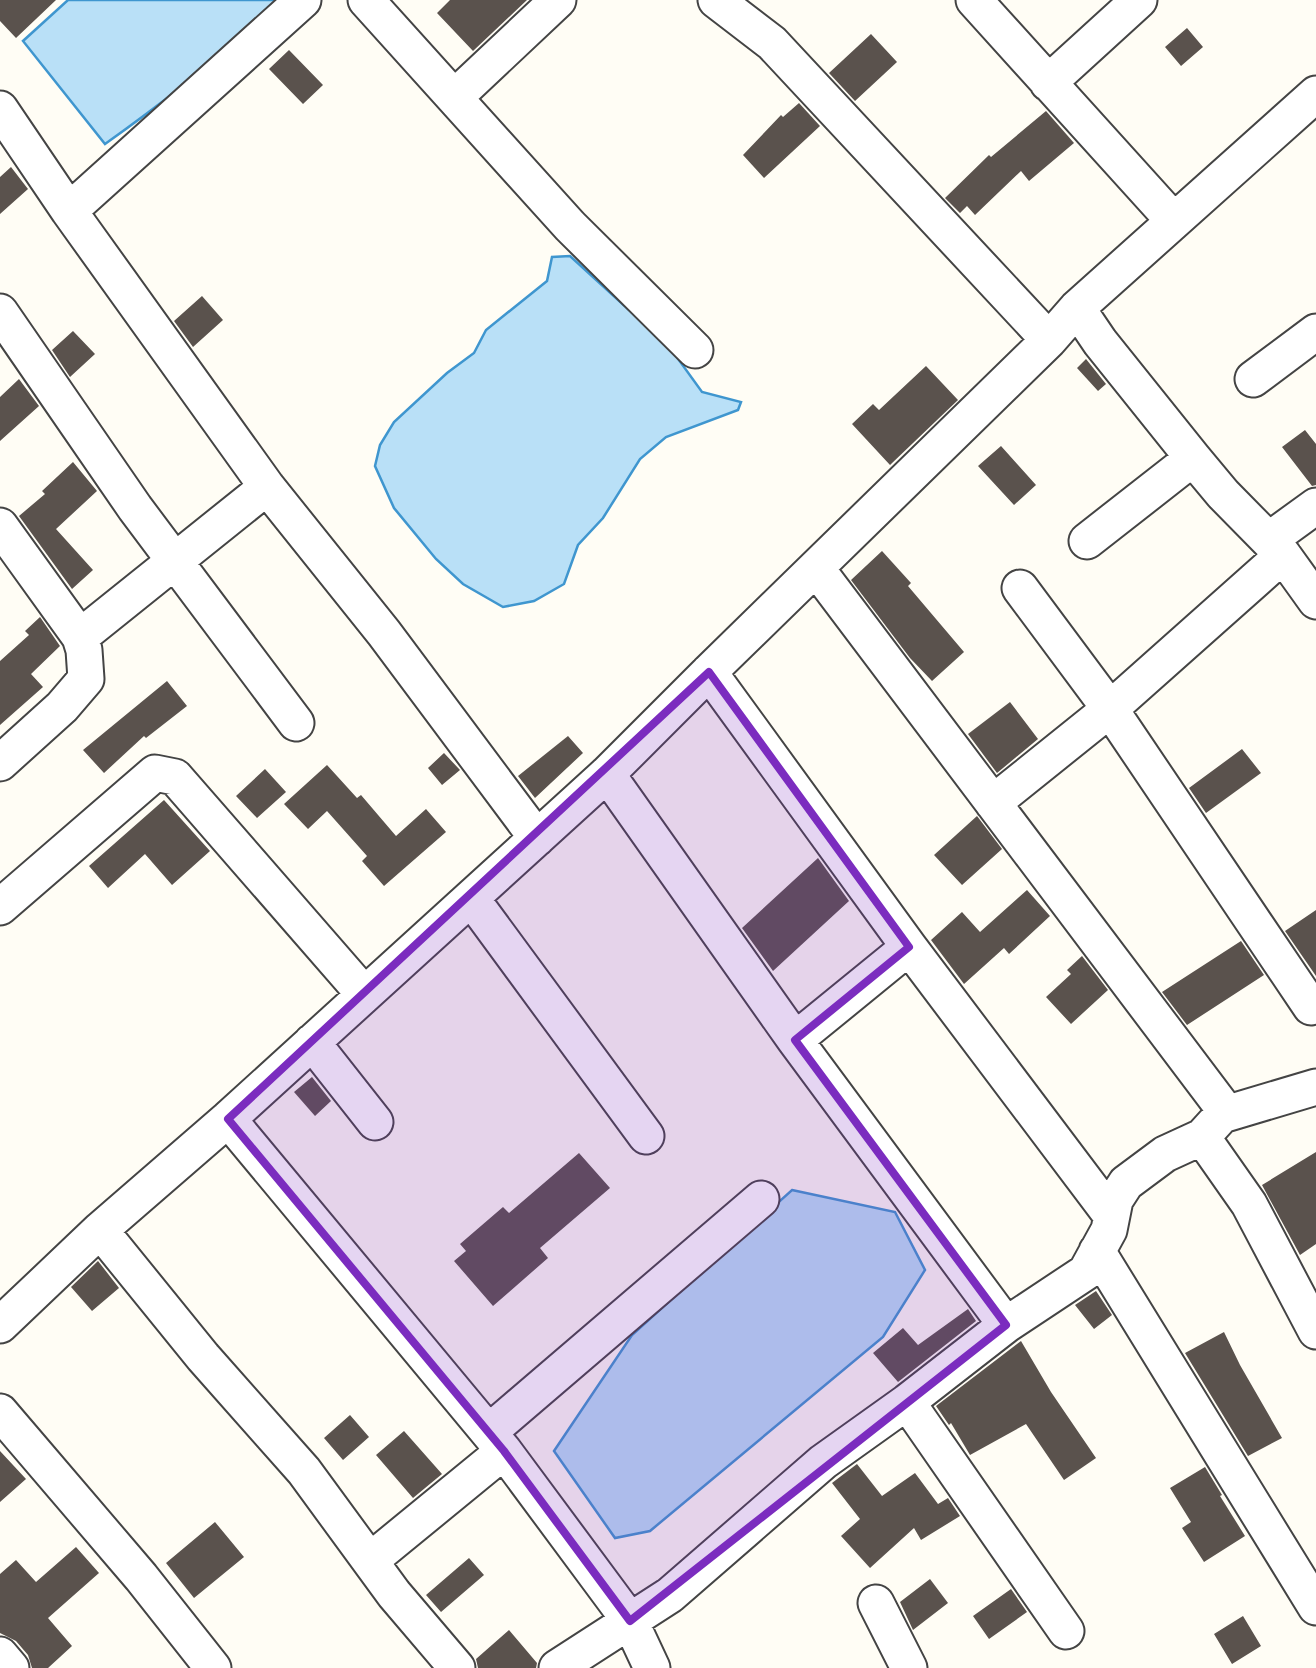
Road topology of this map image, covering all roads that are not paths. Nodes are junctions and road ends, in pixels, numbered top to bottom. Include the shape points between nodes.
1 (303, 0) edge
2 (366, 0) edge
3 (558, 0) edge
4 (716, 0) edge
5 (974, 0) edge
6 (1139, 0) edge
7 (1048, 83) junction
8 (455, 97) junction
9 (1312, 105) edge
10 (0, 108) edge
11 (69, 211) junction
12 (1174, 221) junction
13 (1078, 308) junction
14 (0, 312) edge
15 (1316, 332) edge
16 (1049, 340) junction
17 (695, 350) dead end
18 (1253, 379) dead end
19 (1193, 458) junction
20 (268, 486) junction
21 (1316, 506) edge
22 (0, 526) edge
23 (1087, 541) dead end
24 (1276, 548) junction
25 (174, 560) junction
26 (816, 568) junction
27 (1020, 588) dead end
28 (1316, 601) edge
29 (80, 637) junction
30 (709, 672) junction
31 (1110, 709) junction
32 (296, 723) dead end
33 (0, 764) edge
34 (608, 774) junction
35 (994, 803) junction
36 (538, 838) junction
37 (472, 898) junction
38 (0, 908) edge
39 (909, 947) junction
40 (364, 994) junction
41 (1316, 1004) edge
42 (796, 1040) junction
43 (312, 1042) junction
44 (1316, 1087) edge
45 (228, 1120) junction
46 (375, 1122) dead end
47 (1215, 1125) junction
48 (646, 1136) dead end
49 (761, 1199) dead end
50 (1112, 1214) junction
51 (100, 1230) junction
52 (1097, 1251) junction
53 (0, 1324) edge
54 (1006, 1325) junction
55 (1316, 1331) edge
56 (907, 1402) junction
57 (0, 1412) edge
58 (496, 1441) junction
59 (370, 1560) junction
60 (876, 1603) dead end
61 (1316, 1607) edge
62 (630, 1621) junction
63 (1066, 1630) dead end
64 (0, 1655) edge
65 (12, 1668) edge
66 (213, 1668) edge
67 (457, 1668) edge
68 (557, 1668) edge
69 (652, 1668) edge
70 (909, 1668) edge

1 - 11 street
2 - 8 street
3 - 8 street
4 - 16 street via 772,43
5 - 7 street
6 - 7 street
7 - 12 street
8 - 17 street via 570,226
9 - 12 street
10 - 11 street
11 - 20 street
12 - 13 street
13 - 16 street
13 - 19 street
14 - 25 street
15 - 18 street
16 - 26 street
19 - 23 street
19 - 24 street
20 - 25 street
20 - 36 street
21 - 24 street
22 - 29 street
24 - 28 street
24 - 31 street
25 - 29 street
25 - 32 street
26 - 30 street
26 - 35 street
27 - 31 street
29 - 33 street via 86,678
30 - 34 street
30 - 39 street
31 - 35 street
31 - 41 street
34 - 36 street
34 - 42 street
35 - 47 street
36 - 37 street
37 - 40 street
37 - 48 street
38 - 40 street via 154,773 175,778
39 - 42 street
39 - 50 street
40 - 43 street
42 - 54 street
43 - 45 street
43 - 46 street
44 - 47 street
45 - 51 street
45 - 58 street
47 - 50 street via 1126,1183
47 - 55 street
49 - 58 street
50 - 52 street
51 - 53 street
51 - 59 street via 304,1471
52 - 54 street via 1086,1272
52 - 61 street
54 - 56 street
56 - 62 street via 823,1462 670,1595
56 - 63 street
57 - 66 street
58 - 59 street
58 - 62 street
59 - 67 street
60 - 70 street
62 - 68 street
62 - 69 street
64 - 65 street

